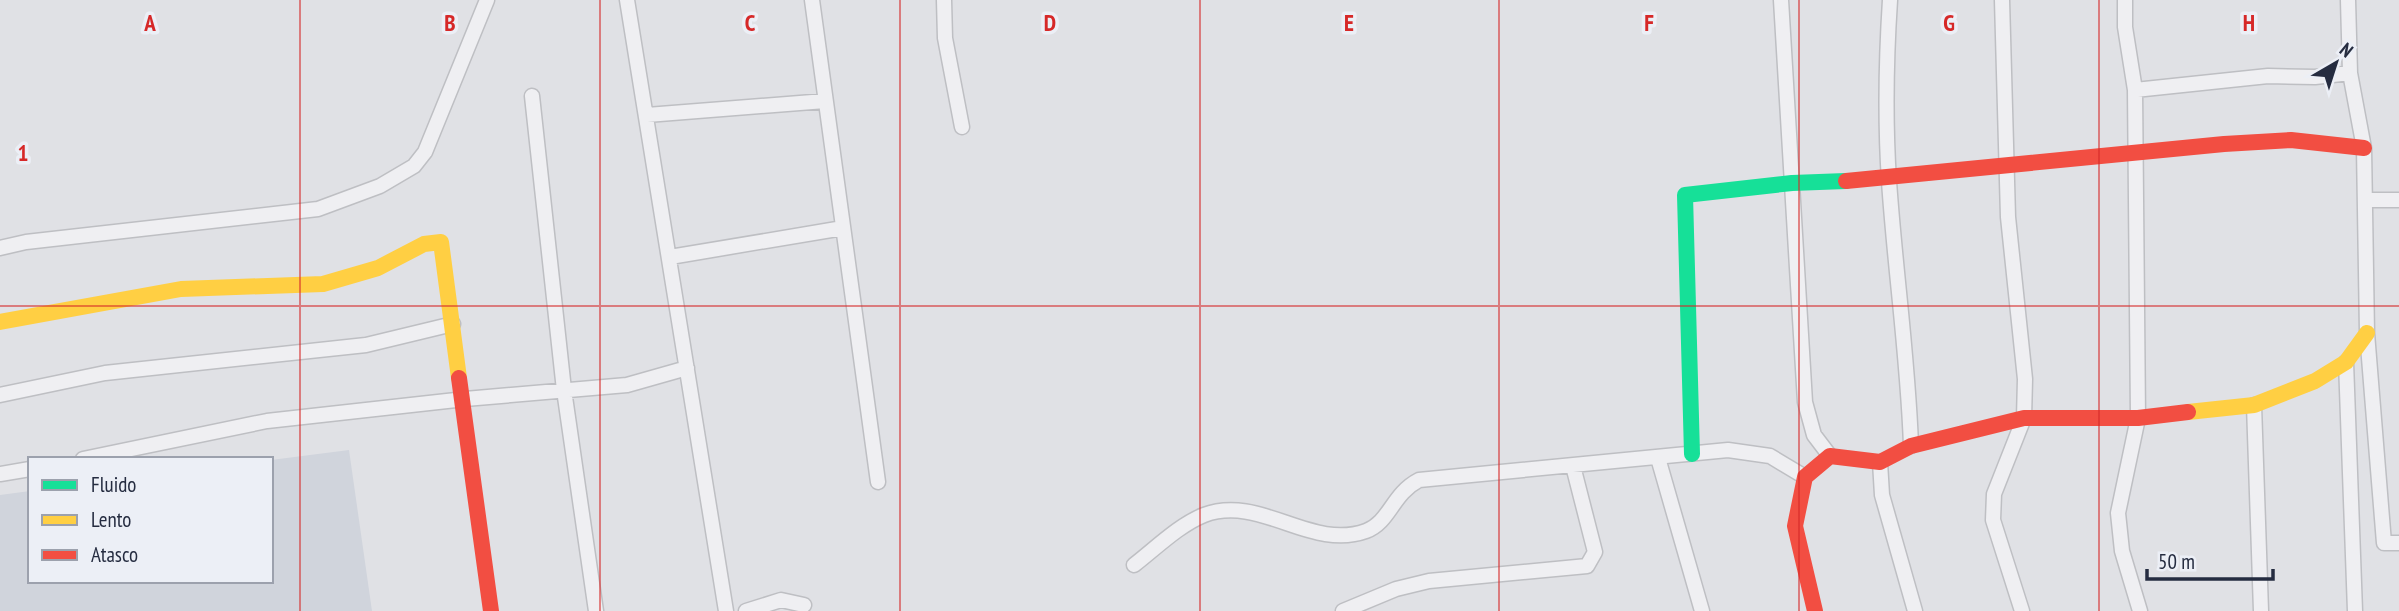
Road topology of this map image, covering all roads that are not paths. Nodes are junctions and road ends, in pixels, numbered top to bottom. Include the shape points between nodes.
1 (487, 0) edge
2 (626, 0) edge
3 (812, 0) edge
4 (944, 0) edge
5 (1781, 0) edge
6 (1890, 0) edge
7 (2002, 0) edge
8 (2125, 0) edge
9 (2348, 0) edge
10 (2350, 73) junction
11 (2136, 90) junction
12 (532, 96) dead end
13 (825, 101) junction
14 (647, 115) junction
15 (962, 127) dead end
16 (2364, 148) junction
17 (2137, 153) junction
18 (2007, 168) junction
19 (1889, 180) junction
20 (1792, 183) junction
21 (2365, 200) junction
22 (2399, 200) edge
23 (843, 228) junction
24 (0, 248) edge
25 (670, 257) junction
26 (0, 322) edge
27 (453, 324) junction
28 (2367, 333) junction
29 (2346, 362) junction
30 (687, 368) junction
31 (564, 390) junction
32 (0, 395) edge
33 (465, 399) junction
34 (2254, 405) junction
35 (2024, 418) junction
36 (2138, 418) junction
37 (1911, 446) junction
38 (1692, 454) junction
39 (1830, 456) junction
40 (93, 457) edge
41 (1658, 458) junction
42 (1880, 462) junction
43 (1573, 466) junction
44 (28, 469) edge
45 (0, 474) edge
46 (1805, 477) junction
47 (878, 482) dead end
48 (2399, 543) edge
49 (1134, 565) dead end
50 (804, 605) dead end
51 (491, 611) edge
52 (596, 611) edge
53 (726, 611) edge
54 (746, 611) edge
55 (1343, 611) edge
56 (1702, 611) edge
57 (1815, 611) edge
58 (1915, 611) edge
59 (2022, 611) edge
60 (2140, 611) edge
61 (2261, 611) edge
62 (2355, 611) edge

1 - 24 street via 425,152 414,166 380,187 318,209
2 - 14 street
3 - 13 street
4 - 15 street via 945,38
5 - 20 street
6 - 19 street via 1885,78
7 - 18 street
8 - 11 street
9 - 10 street
10 - 11 street via 2315,78 2268,76
10 - 16 street
11 - 17 street
12 - 31 street
13 - 14 street
13 - 23 street
14 - 25 street
16 - 17 street via 2291,140
16 - 21 street
17 - 18 street
17 - 36 street
18 - 19 street
18 - 35 street via 2025,379
19 - 20 street
19 - 37 street
20 - 38 street via 1685,195
20 - 39 street via 1805,402 1814,435
21 - 22 street
21 - 28 street
23 - 25 street
23 - 47 street
25 - 30 street
26 - 27 street via 181,289 323,284 378,268 424,244 441,242
27 - 32 street via 366,345 105,373
27 - 33 street
28 - 29 street
28 - 48 street via 2384,542
29 - 34 street via 2315,381
29 - 62 street
30 - 31 street via 628,385
30 - 53 street
31 - 33 street
31 - 52 street
33 - 40 street via 267,421
33 - 51 street
34 - 36 street
34 - 61 street
35 - 36 street
35 - 37 street
35 - 59 street via 1994,494 1993,520
36 - 60 street via 2118,513 2122,551
37 - 42 street
38 - 41 street
38 - 46 street via 1757,453
39 - 42 street
39 - 46 street
41 - 43 street
41 - 56 street
42 - 58 street via 1882,495
43 - 49 street via 1419,480 1401,491 1379,523 1343,535 1320,534 1245,511 1214,512 1191,522
43 - 55 street via 1595,552 1587,566 1429,581
44 - 45 street
46 - 57 street via 1795,526
50 - 54 street via 781,600

